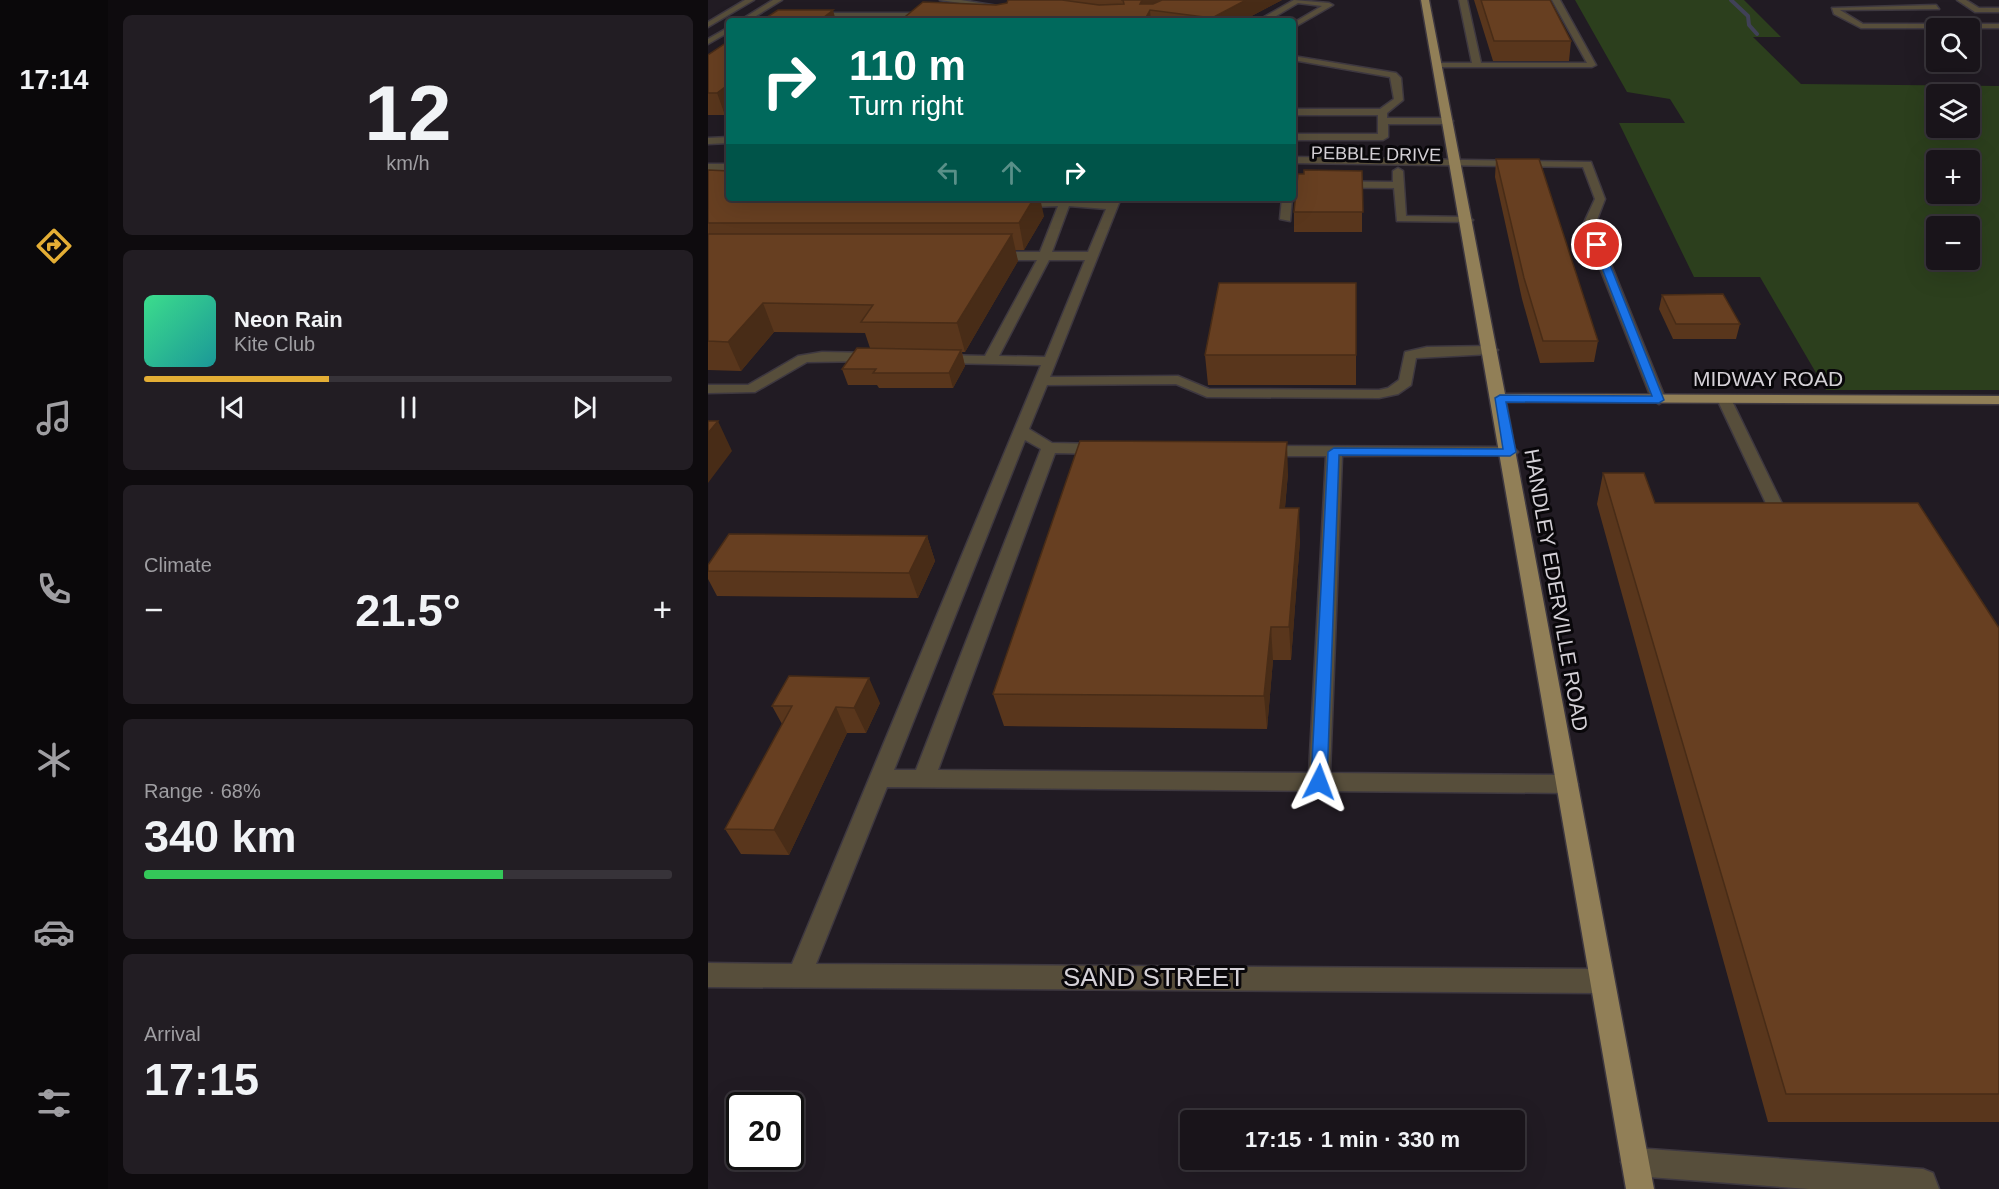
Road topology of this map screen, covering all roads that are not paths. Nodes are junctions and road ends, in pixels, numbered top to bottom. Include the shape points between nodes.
1 (750, 0) edge
2 (778, 0) edge
3 (944, 0) edge
4 (1289, 0) edge
5 (1298, 0) edge
6 (1425, 0) edge
7 (1463, 0) edge
8 (1556, 0) edge
9 (1925, 0) edge
10 (1961, 0) edge
11 (1993, 0) edge
12 (1999, 3) edge
13 (1936, 7) junction
14 (1015, 8) edge
15 (1999, 10) edge
16 (1946, 13) dead end
17 (940, 15) edge
18 (813, 16) edge
19 (748, 18) edge
20 (897, 18) edge
21 (1279, 18) dead end
22 (1296, 22) edge
23 (708, 25) edge
24 (1926, 26) edge
25 (1980, 26) edge
26 (1999, 26) edge
27 (726, 30) edge
28 (708, 31) edge
29 (726, 31) edge
30 (708, 36) edge
31 (717, 36) junction
32 (708, 42) edge
33 (1296, 59) edge
34 (1438, 65) junction
35 (1478, 65) junction
36 (1296, 112) edge
37 (1382, 117) junction
38 (1448, 121) junction
39 (1296, 137) edge
40 (726, 140) edge
41 (708, 141) edge
42 (1296, 160) edge
43 (1349, 165) junction
44 (1457, 166) junction
45 (708, 167) edge
46 (726, 167) edge
47 (1296, 170) edge
48 (1398, 171) junction
49 (1296, 184) edge
50 (1399, 184) junction
51 (1026, 201) edge
52 (1063, 201) edge
53 (1068, 201) edge
54 (1091, 201) edge
55 (1287, 201) edge
56 (1114, 202) edge
57 (1286, 219) dead end
58 (1467, 220) junction
59 (975, 256) edge
60 (1045, 256) junction
61 (1093, 256) junction
62 (1491, 350) junction
63 (894, 358) edge
64 (930, 358) edge
65 (990, 360) junction
66 (1050, 361) junction
67 (1042, 381) junction
68 (708, 388) edge
69 (1500, 398) junction
70 (1659, 400) junction
71 (1999, 400) edge
72 (1725, 401) junction
73 (1022, 431) junction
74 (1049, 448) junction
75 (1120, 449) edge
76 (1251, 451) edge
77 (1334, 452) junction
78 (1510, 452) junction
79 (1779, 514) edge
80 (880, 778) junction
81 (924, 778) junction
82 (1319, 782) junction
83 (1567, 784) junction
84 (800, 974) junction
85 (708, 975) edge
86 (1600, 981) junction
87 (1637, 1175) edge
88 (1925, 1189) edge

1 - 23 street
2 - 19 street
3 - 14 street
4 - 5 street
5 - 21 street via 1268,17
5 - 22 street via 1329,5
6 - 34 main road, HANDLEY EDERVILLE ROAD
7 - 35 street
8 - 35 street via 1592,65
9 - 13 street
10 - 15 street via 1978,10
11 - 12 street
13 - 16 street
13 - 24 street via 1836,8 1861,26
17 - 20 street
18 - 20 street
25 - 26 street
27 - 28 street
29 - 31 street
30 - 31 street
31 - 32 street
33 - 37 street via 1393,75 1397,78 1399,100
34 - 35 street
34 - 38 main road, HANDLEY EDERVILLE ROAD
36 - 37 street
37 - 38 street
37 - 39 street via 1383,137
38 - 44 main road, HANDLEY EDERVILLE ROAD
40 - 41 street
42 - 43 street, PEBBLE DRIVE
43 - 44 street, PEBBLE DRIVE
43 - 47 street, PEBBLE DRIVE
43 - 48 street, PEBBLE DRIVE
44 - 48 street, PEBBLE DRIVE
44 - 58 main road, HANDLEY EDERVILLE ROAD
44 - 70 street via 1587,164 1600,199 1589,225
45 - 46 street
48 - 50 street
49 - 50 street
50 - 58 street via 1401,219
51 - 52 street via 1042,205
53 - 60 street
54 - 56 street
55 - 57 street
56 - 61 street
58 - 62 main road, HANDLEY EDERVILLE ROAD
59 - 60 street
60 - 61 street
60 - 65 street
61 - 66 street
62 - 67 street via 1410,355 1406,382 1393,392 1379,394 1207,393 1178,380
62 - 69 main road, HANDLEY EDERVILLE ROAD
63 - 68 street via 803,359 750,389
64 - 65 street
65 - 66 street
66 - 67 street
67 - 73 street
69 - 70 main road, MIDWAY ROAD
69 - 78 main road, HANDLEY EDERVILLE ROAD
70 - 72 main road, MIDWAY ROAD
71 - 72 main road, MIDWAY ROAD
72 - 79 street
73 - 74 street
73 - 80 street
74 - 75 street
74 - 81 street
76 - 77 street
77 - 78 street
77 - 82 street
78 - 83 main road, HANDLEY EDERVILLE ROAD
80 - 81 street
80 - 84 street
81 - 82 street
82 - 83 street
83 - 86 main road, HANDLEY EDERVILLE ROAD
84 - 85 street, SAND STREET
84 - 86 street, SAND STREET
86 - 87 main road, HANDLEY EDERVILLE ROAD
87 - 88 street via 1923,1183

